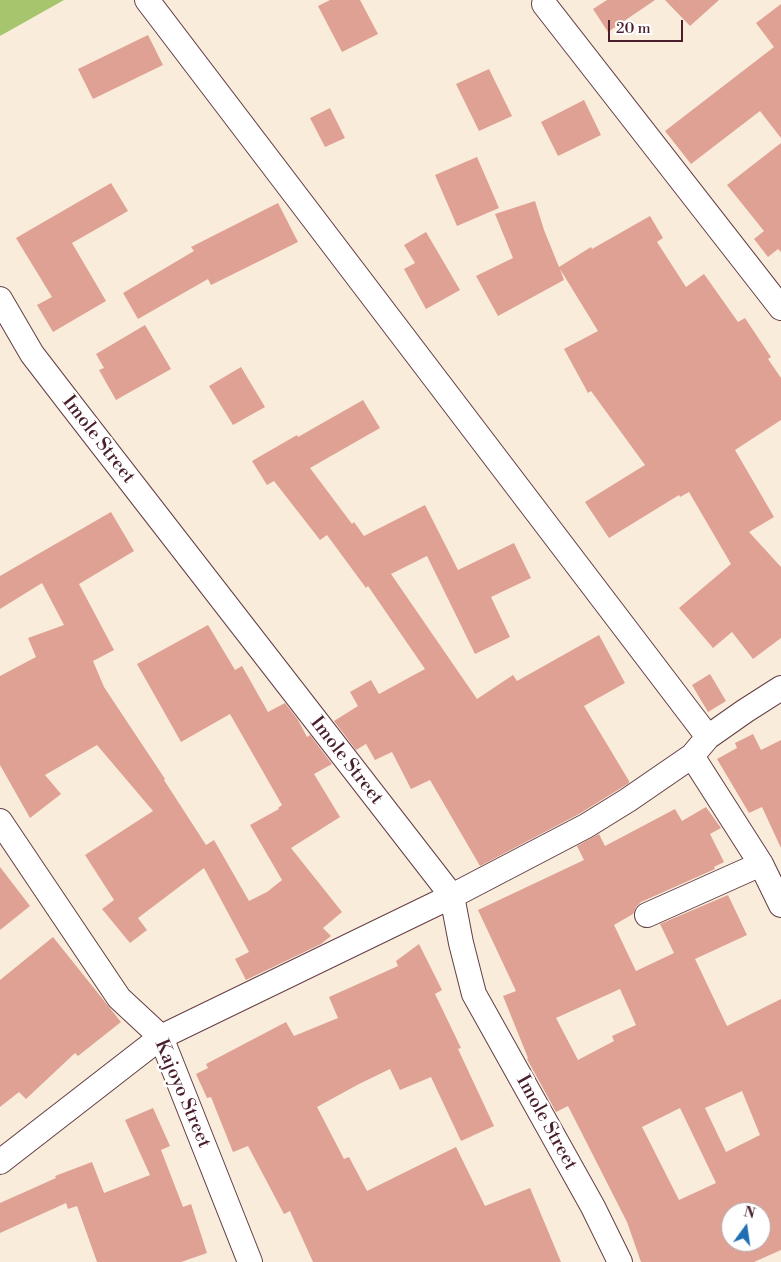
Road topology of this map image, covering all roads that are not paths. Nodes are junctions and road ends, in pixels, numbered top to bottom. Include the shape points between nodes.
1 (146, 0) edge
2 (544, 4) dead end
3 (0, 299) edge
4 (781, 308) edge
5 (781, 688) edge
6 (708, 737) junction
7 (692, 756) junction
8 (0, 821) edge
9 (761, 864) junction
10 (452, 896) junction
11 (781, 905) edge
12 (647, 915) dead end
13 (161, 1037) junction
14 (0, 1162) edge
15 (250, 1262) edge
16 (620, 1262) edge

1 - 6 street
2 - 4 street
3 - 10 street, Imole Street via 32,354
5 - 6 street
6 - 7 street
7 - 9 street
7 - 10 street via 586,826
8 - 13 street, Kajoyo Street via 119,998
9 - 11 street
9 - 12 street
10 - 13 street
10 - 16 street, Imole Street via 474,994 593,1207
13 - 14 street
13 - 15 street, Kajoyo Street

